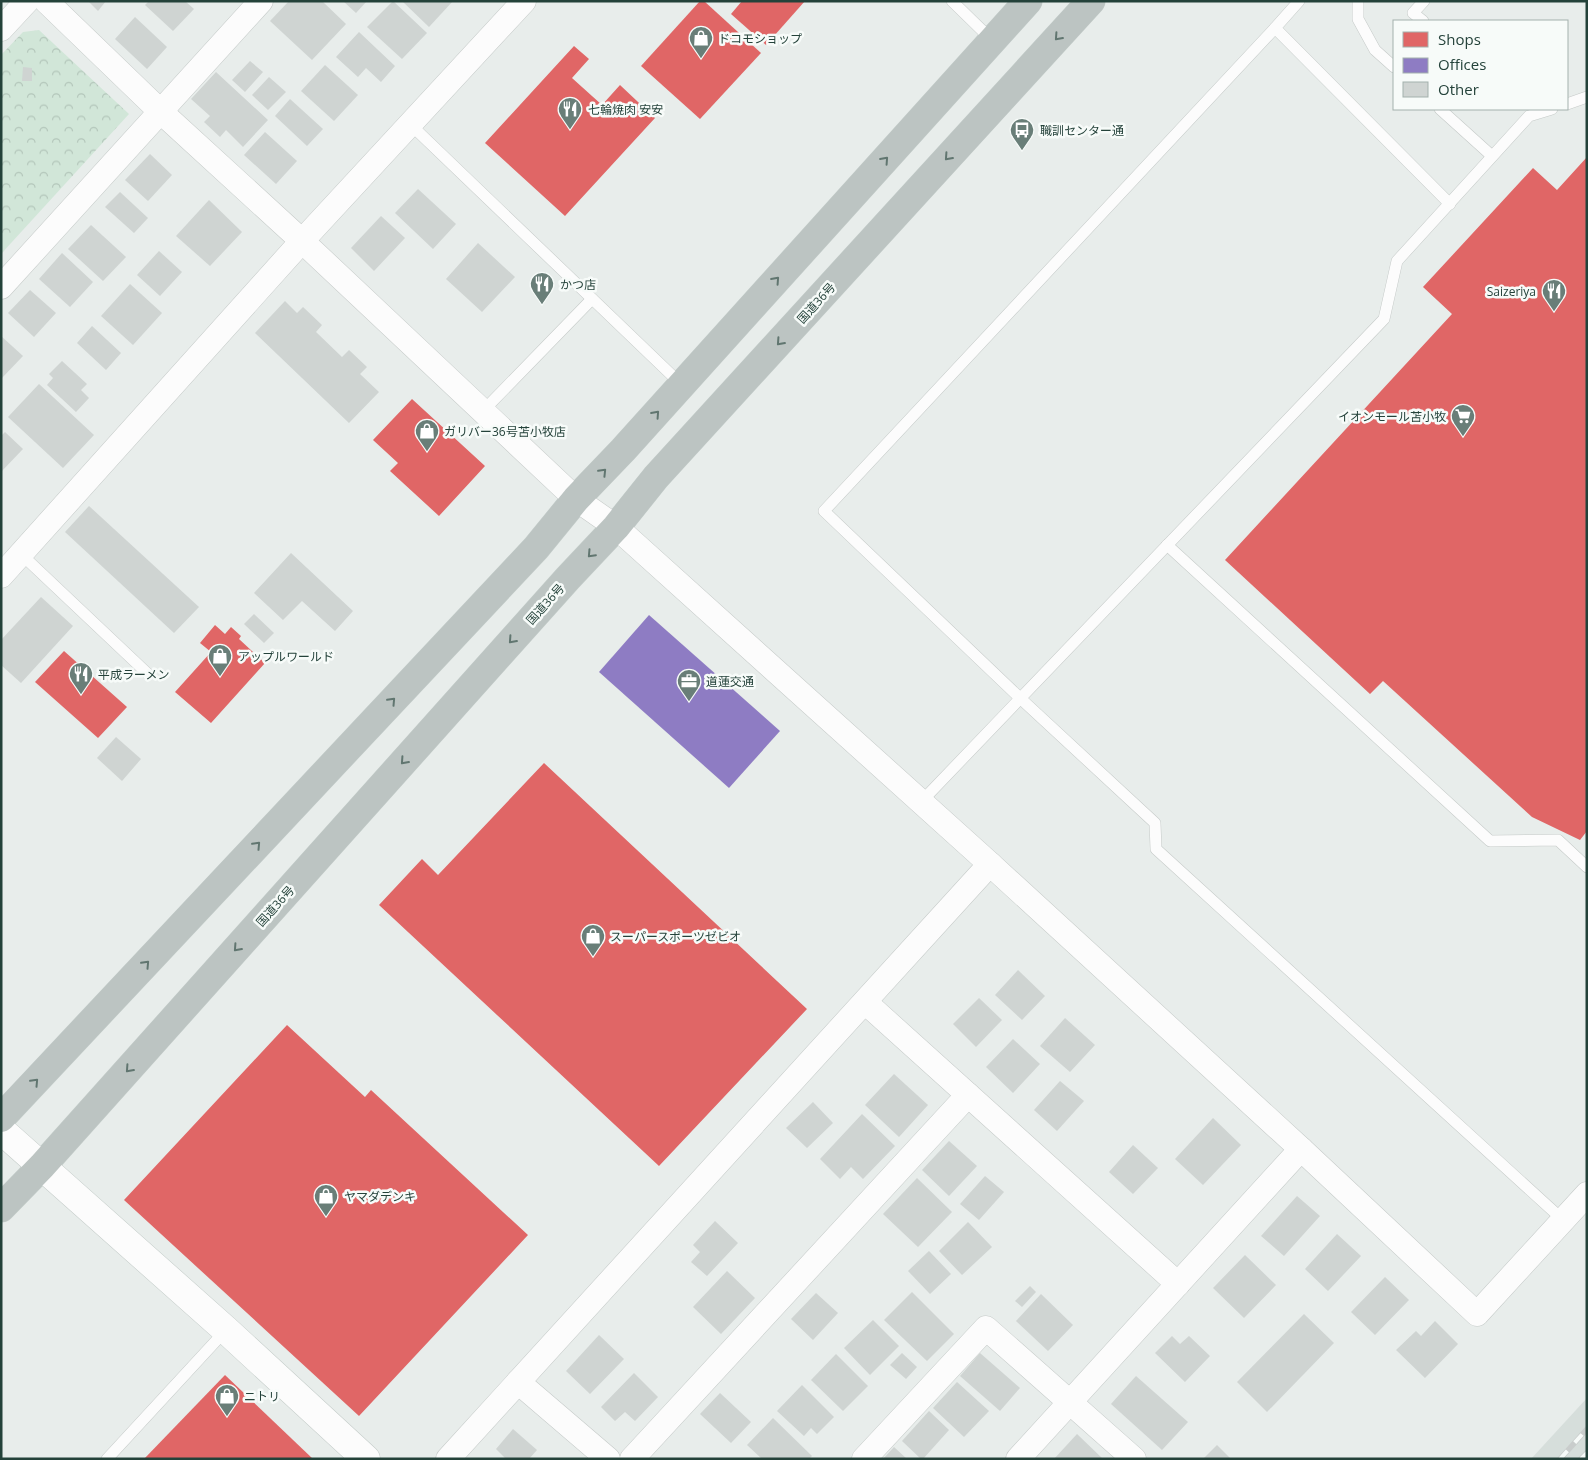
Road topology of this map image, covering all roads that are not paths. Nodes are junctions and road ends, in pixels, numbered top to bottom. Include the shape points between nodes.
1 (27, 1) edge
2 (46, 1) edge
3 (261, 1) edge
4 (524, 1) edge
5 (952, 1) edge
6 (1028, 1) edge
7 (1091, 1) edge
8 (1299, 1) edge
9 (1358, 1) edge
10 (1424, 1) edge
11 (1422, 20) edge
12 (1275, 28) junction
13 (1, 29) edge
14 (993, 41) junction
15 (1393, 66) edge
16 (1587, 97) edge
17 (1568, 104) edge
18 (1441, 110) edge
19 (1545, 110) edge
20 (160, 111) junction
21 (1524, 113) edge
22 (410, 124) junction
23 (1492, 156) junction
24 (1450, 204) junction
25 (302, 241) junction
26 (1, 287) edge
27 (592, 299) junction
28 (682, 385) junction
29 (483, 411) junction
30 (576, 499) junction
31 (616, 527) junction
32 (1166, 545) junction
33 (21, 554) junction
34 (1, 576) edge
35 (148, 674) dead end
36 (1020, 698) junction
37 (921, 802) junction
38 (990, 864) junction
39 (1587, 867) edge
40 (865, 1002) junction
41 (968, 1095) junction
42 (1, 1118) edge
43 (1, 1130) edge
44 (1301, 1149) junction
45 (42, 1166) junction
46 (1587, 1194) edge
47 (1, 1208) edge
48 (1563, 1220) junction
49 (1178, 1284) junction
50 (226, 1330) junction
51 (518, 1382) junction
52 (1070, 1401) junction
53 (107, 1459) edge
54 (366, 1459) edge
55 (448, 1459) edge
56 (608, 1459) edge
57 (632, 1459) edge
58 (864, 1459) edge
59 (1018, 1459) edge
60 (1134, 1459) edge

1 - 13 street
2 - 20 street
3 - 20 street
4 - 22 street
5 - 14 lane
6 - 14 highway
7 -> 31 highway, 国道36号 via 656,477
8 - 12 lane
9 - 15 lane via 1358,19 1375,50
10 - 11 lane via 1413,12
12 - 24 lane
12 - 36 lane via 824,511
28 -> 14 highway
16 - 17 lane
18 - 23 lane
19 - 21 lane
20 - 25 street
20 - 26 street
21 - 23 lane
22 - 25 street
22 - 27 lane
23 - 24 lane
24 - 32 lane via 1397,261 1384,319
25 - 29 street
25 - 33 street
27 - 28 lane
27 - 29 lane
30 -> 28 highway
29 - 30 street
30 - 31 street
42 -> 30 highway via 536,548
31 - 37 street
31 -> 45 highway, 国道36号
32 - 36 lane
32 - 39 lane via 1490,840 1558,840
33 - 34 street
33 - 35 lane
36 - 37 lane
36 - 48 lane via 1155,823 1156,850
37 - 38 street
38 - 40 street
38 - 44 street
40 - 41 street
40 - 51 street
41 - 49 street
41 - 57 street
43 - 45 street
44 - 48 street via 1477,1314
44 - 49 street
45 - 47 highway, 国道36号
45 - 50 street
46 - 48 street
49 - 52 street
50 - 53 lane
50 - 54 street
51 - 55 street
51 - 56 street
52 - 58 street via 986,1328
52 - 59 street
52 - 60 street

